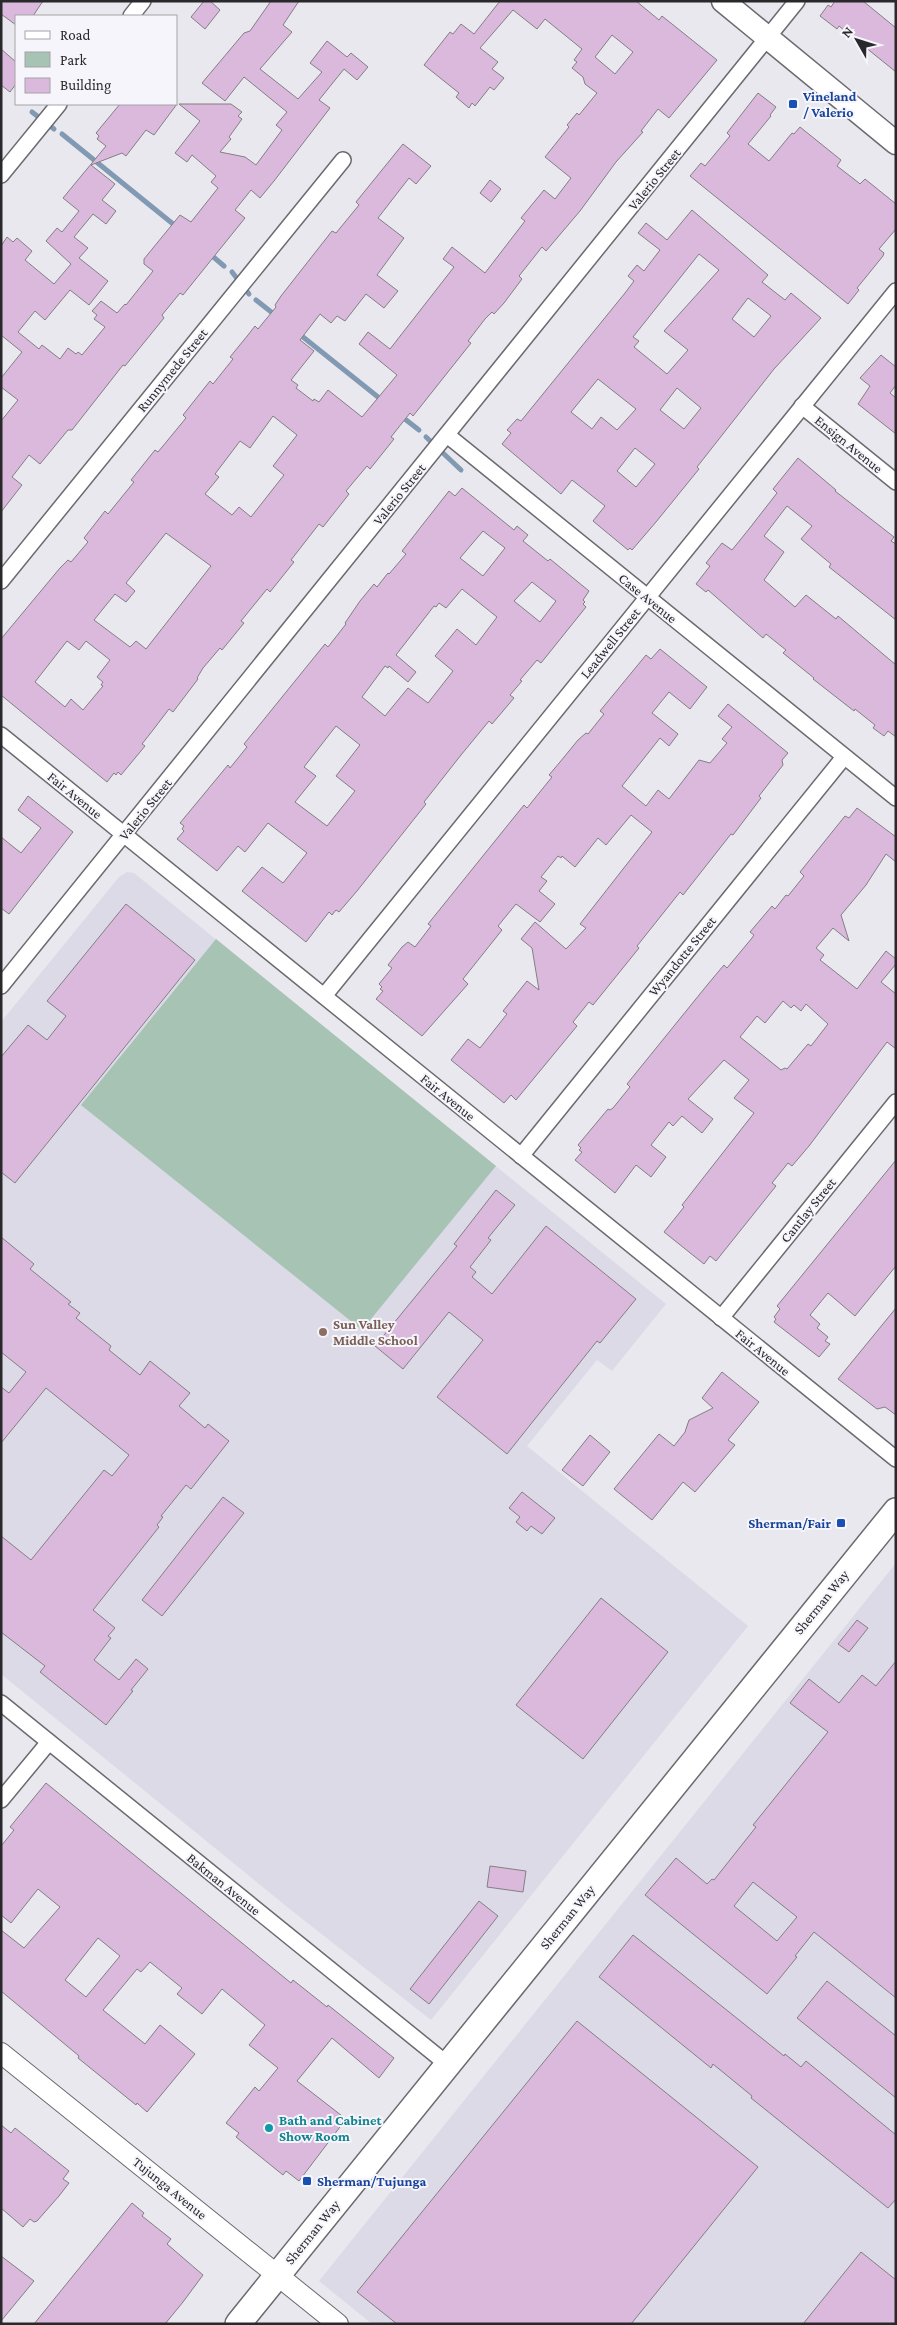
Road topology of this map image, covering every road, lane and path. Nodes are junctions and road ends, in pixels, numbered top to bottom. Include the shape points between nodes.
1 (143, 1) edge
2 (723, 1) edge
3 (797, 1) edge
4 (132, 15) edge
5 (768, 37) junction
6 (58, 105) edge
7 (896, 143) edge
8 (343, 160) dead end
9 (1, 175) edge
10 (896, 291) edge
11 (802, 406) junction
12 (447, 435) junction
13 (896, 482) edge
14 (1, 581) edge
15 (646, 598) junction
16 (1, 735) edge
17 (844, 757) junction
18 (896, 798) edge
19 (124, 834) junction
20 (1, 986) edge
21 (324, 996) junction
22 (896, 1102) edge
23 (520, 1156) junction
24 (721, 1318) junction
25 (896, 1459) edge
26 (896, 1511) edge
27 (1, 1703) edge
28 (49, 1742) junction
29 (1, 1800) edge
30 (1, 2053) edge
31 (447, 2064) junction
32 (278, 2275) junction
33 (238, 2324) edge
34 (338, 2324) edge

1 - 4 street
2 - 5 main road
3 - 5 street, Valerio Street
5 - 7 main road
5 - 12 street, Valerio Street
6 - 9 street
8 - 14 street, Runnymede Street
10 - 11 street, Leadwell Street
11 - 13 street, Ensign Avenue
11 - 15 street, Leadwell Street
12 - 15 street, Case Avenue
12 - 19 street, Valerio Street
15 - 17 street, Case Avenue
15 - 21 street, Leadwell Street
16 - 19 street, Fair Avenue
17 - 18 street, Case Avenue
17 - 23 street, Wyandotte Street
19 - 20 street, Valerio Street
19 - 21 street, Fair Avenue
21 - 23 street, Fair Avenue
22 - 24 street, Cantlay Street
23 - 24 street, Fair Avenue
24 - 25 street, Fair Avenue
26 - 31 main road, Sherman Way
27 - 28 street, Bakman Avenue
28 - 29 street
28 - 31 street, Bakman Avenue
30 - 32 street, Tujunga Avenue
31 - 32 main road, Sherman Way
32 - 33 main road, Sherman Way
32 - 34 street, Tujunga Avenue

